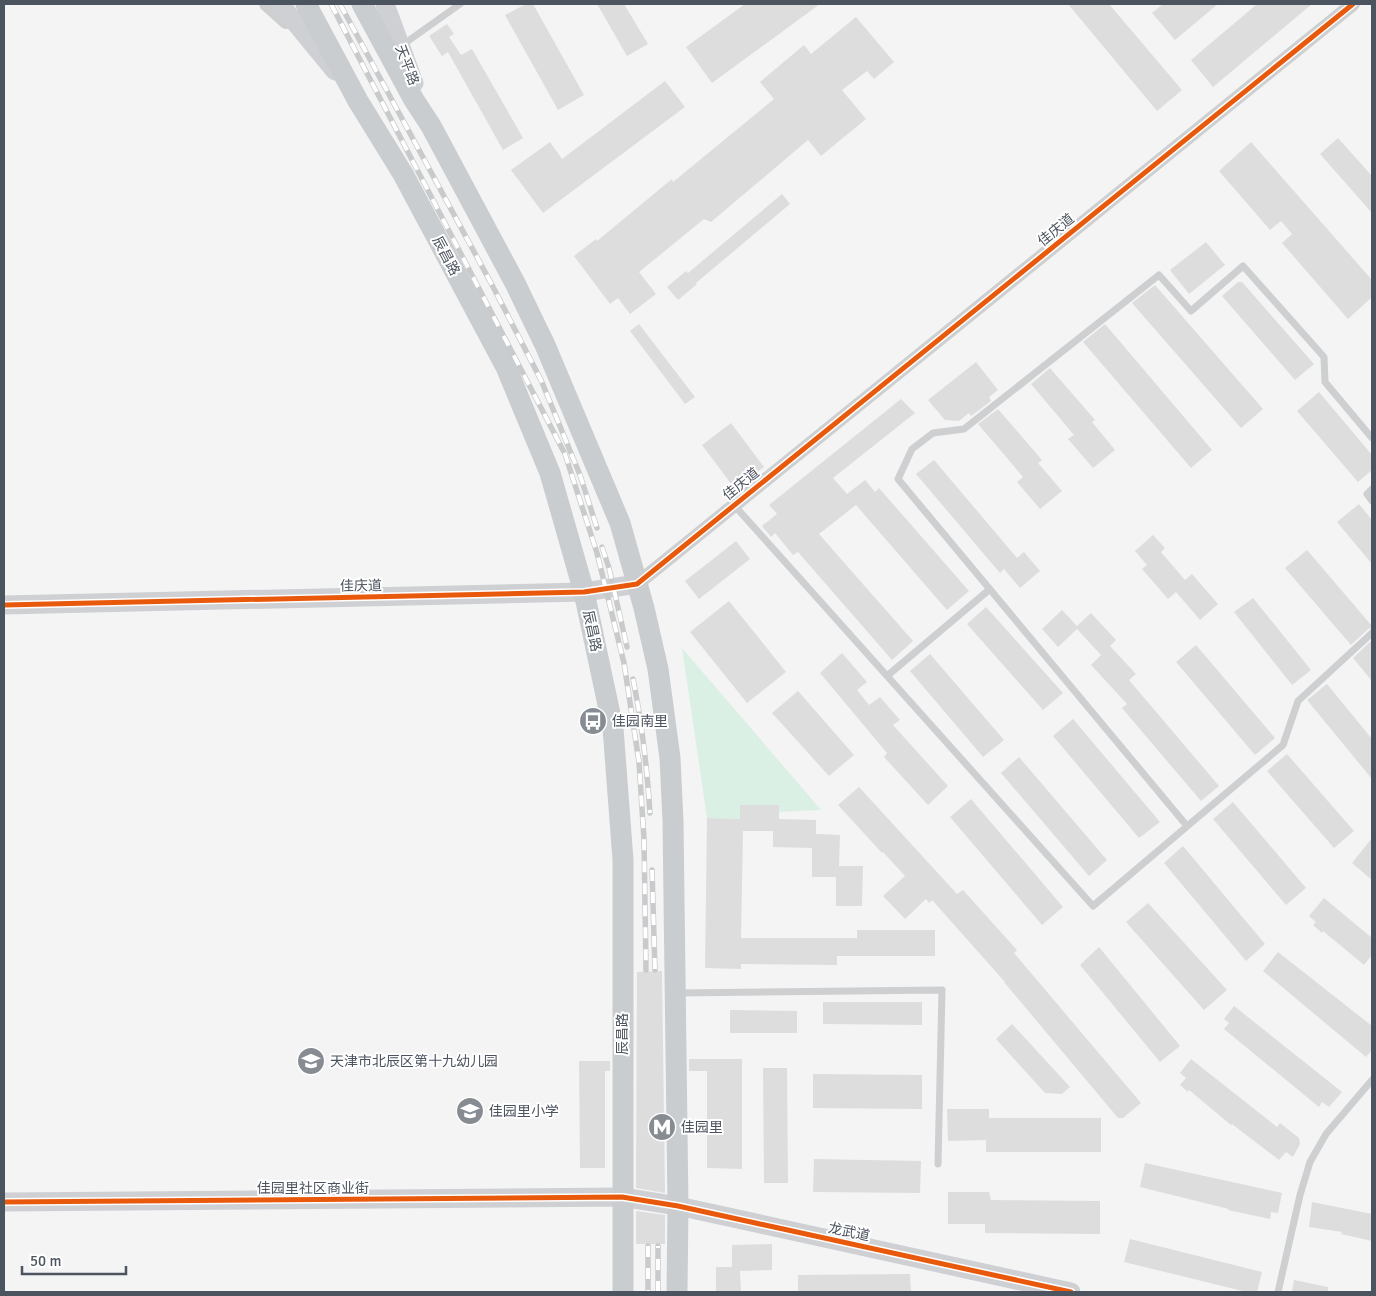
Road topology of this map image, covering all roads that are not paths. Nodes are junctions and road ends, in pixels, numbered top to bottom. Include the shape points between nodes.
1 (266, 4) edge
2 (280, 4) edge
3 (306, 4) edge
4 (362, 4) edge
5 (385, 4) edge
6 (460, 4) edge
7 (1353, 4) edge
8 (400, 47) junction
9 (321, 53) junction
10 (358, 101) junction
11 (431, 126) junction
12 (1372, 438) edge
13 (1372, 489) edge
14 (1372, 501) edge
15 (734, 505) junction
16 (636, 584) junction
17 (990, 589) junction
18 (584, 592) junction
19 (4, 605) edge
20 (1372, 633) edge
21 (887, 676) junction
22 (1187, 826) junction
23 (676, 992) junction
24 (1372, 1080) edge
25 (938, 1164) dead end
26 (622, 1197) junction
27 (4, 1202) edge
28 (678, 1206) junction
29 (623, 1292) edge
30 (677, 1292) edge
31 (1071, 1292) edge
32 (1278, 1292) edge

1 - 9 street
2 - 9 street
3 - 10 main road, 辰昌路
4 - 11 main road
5 - 8 street, 天平路
6 - 8 lane
7 - 15 street, 佳庆道
8 - 11 street, 天平路
9 - 10 street
10 - 18 main road, 辰昌路 via 402,174 506,367 550,473
11 - 16 main road via 545,345 620,524
12 - 17 lane via 1325,382 1324,357 1243,266 1192,311 1159,275 964,429 933,433 912,449 898,479
13 - 14 lane via 1367,494
15 - 16 street, 佳庆道
15 - 21 lane
16 - 18 street, 佳庆道
16 - 23 main road via 658,669 670,758
17 - 21 lane
17 - 22 lane
18 - 19 street, 佳庆道
18 - 26 main road, 辰昌路 via 613,728 621,817
20 - 22 lane via 1298,702 1283,745
21 - 22 lane via 1092,906
23 - 25 lane via 942,990
23 - 28 main road
24 - 32 lane via 1326,1134 1310,1162
26 - 27 street, 佳园里社区商业街
26 - 28 street, 龙武道
26 - 29 main road, 辰昌路
28 - 30 main road
28 - 31 street, 龙武道

